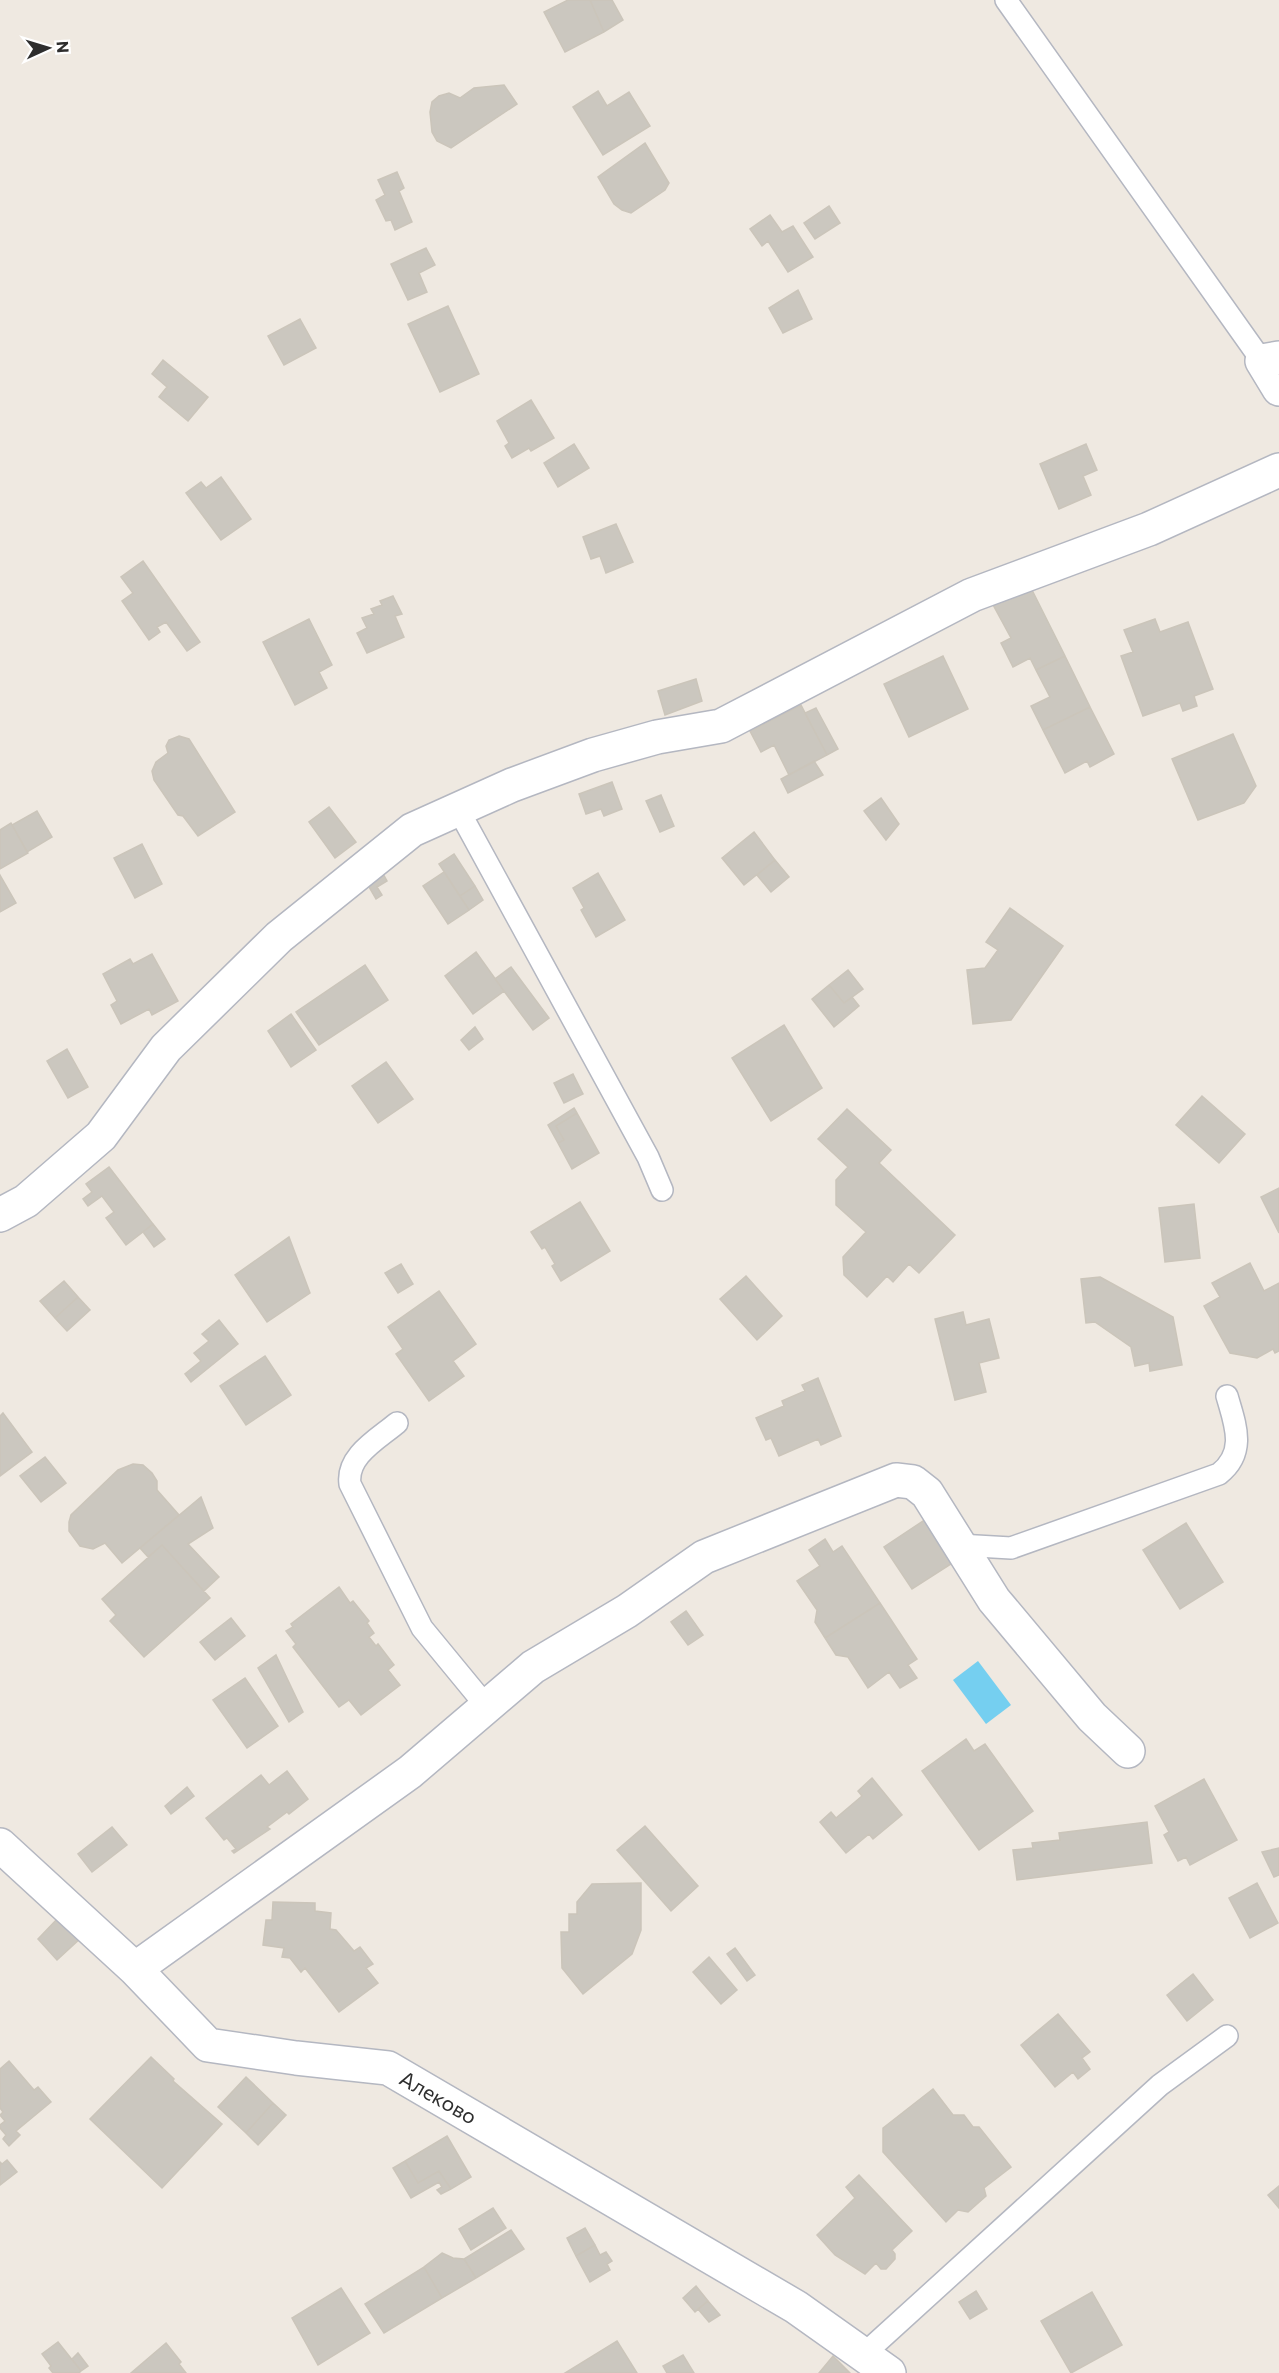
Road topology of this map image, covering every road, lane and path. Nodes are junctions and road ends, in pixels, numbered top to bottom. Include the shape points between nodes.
1 (1006, 0) edge
2 (1270, 359) edge
3 (1279, 389) edge
4 (1279, 470) edge
5 (458, 809) junction
6 (662, 1190) dead end
7 (0, 1215) edge
8 (1227, 1396) dead end
9 (397, 1423) dead end
10 (959, 1545) junction
11 (487, 1707) junction
12 (1128, 1751) dead end
13 (0, 1845) edge
14 (135, 1969) junction
15 (1227, 2036) dead end
16 (876, 2364) edge

1 - 2 lane
2 - 3 street
4 - 5 street via 1149,529 972,595 721,726 657,737 593,755
5 - 6 lane via 648,1157
5 - 7 street via 412,830 279,937 166,1048 101,1136 26,1201
8 - 10 lane via 1237,1430 1236,1446 1229,1466 1219,1474 1011,1548
9 - 11 lane via 355,1459 350,1484 422,1628
10 - 11 street via 920,1487 896,1480 704,1557 627,1611 532,1667
10 - 12 street via 994,1599 1092,1717
11 - 14 street via 410,1772
13 - 14 street, Алеково
14 - 16 street, Алеково via 208,2045 388,2068 796,2307
15 - 16 lane via 1160,2085

